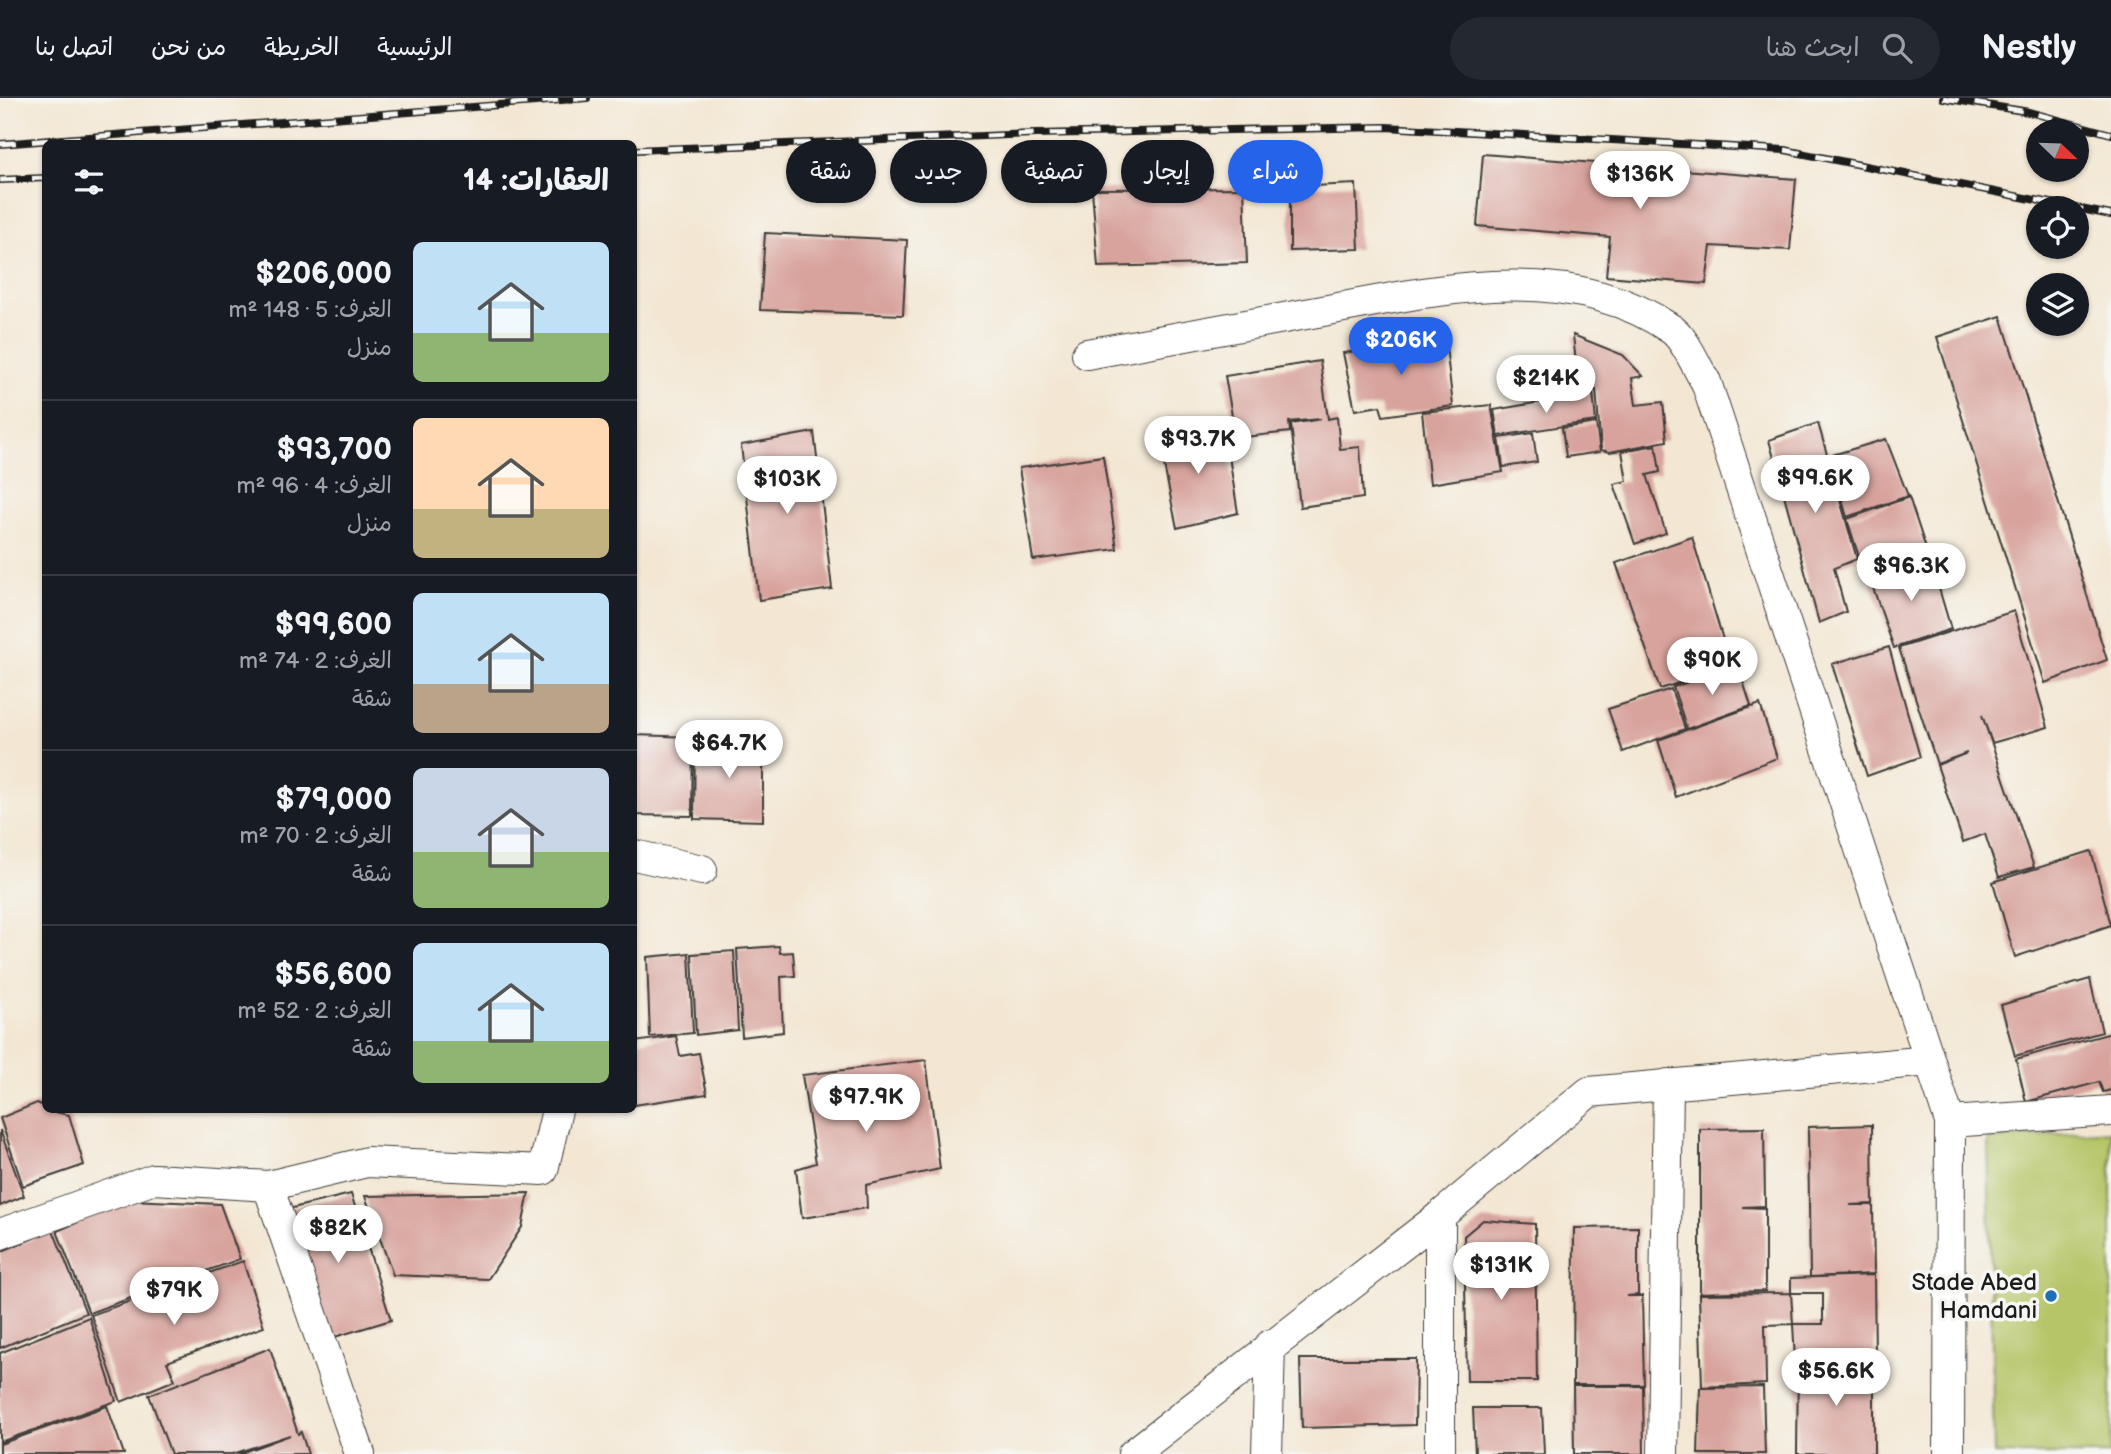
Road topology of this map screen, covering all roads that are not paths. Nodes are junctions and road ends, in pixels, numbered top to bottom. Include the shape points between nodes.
1 (1087, 354) dead end
2 (637, 856) edge
3 (702, 870) dead end
4 (1929, 1062) junction
5 (1668, 1084) junction
6 (2111, 1111) edge
7 (556, 1113) edge
8 (1950, 1122) junction
9 (268, 1186) junction
10 (1440, 1216) junction
11 (0, 1234) edge
12 (1270, 1345) junction
13 (360, 1454) edge
14 (1133, 1454) edge
15 (1267, 1454) edge
16 (1440, 1454) edge
17 (1663, 1454) edge
18 (1949, 1454) edge

1 - 4 street via 1448,288 1521,285 1626,305 1674,331 1706,382
2 - 3 street
4 - 5 street
4 - 8 street
5 - 10 street via 1589,1092
5 - 17 street
6 - 8 street
7 - 9 street via 543,1170 367,1162
8 - 18 street
9 - 11 street via 154,1180
9 - 13 street
10 - 12 street
10 - 16 street
12 - 14 street
12 - 15 street

